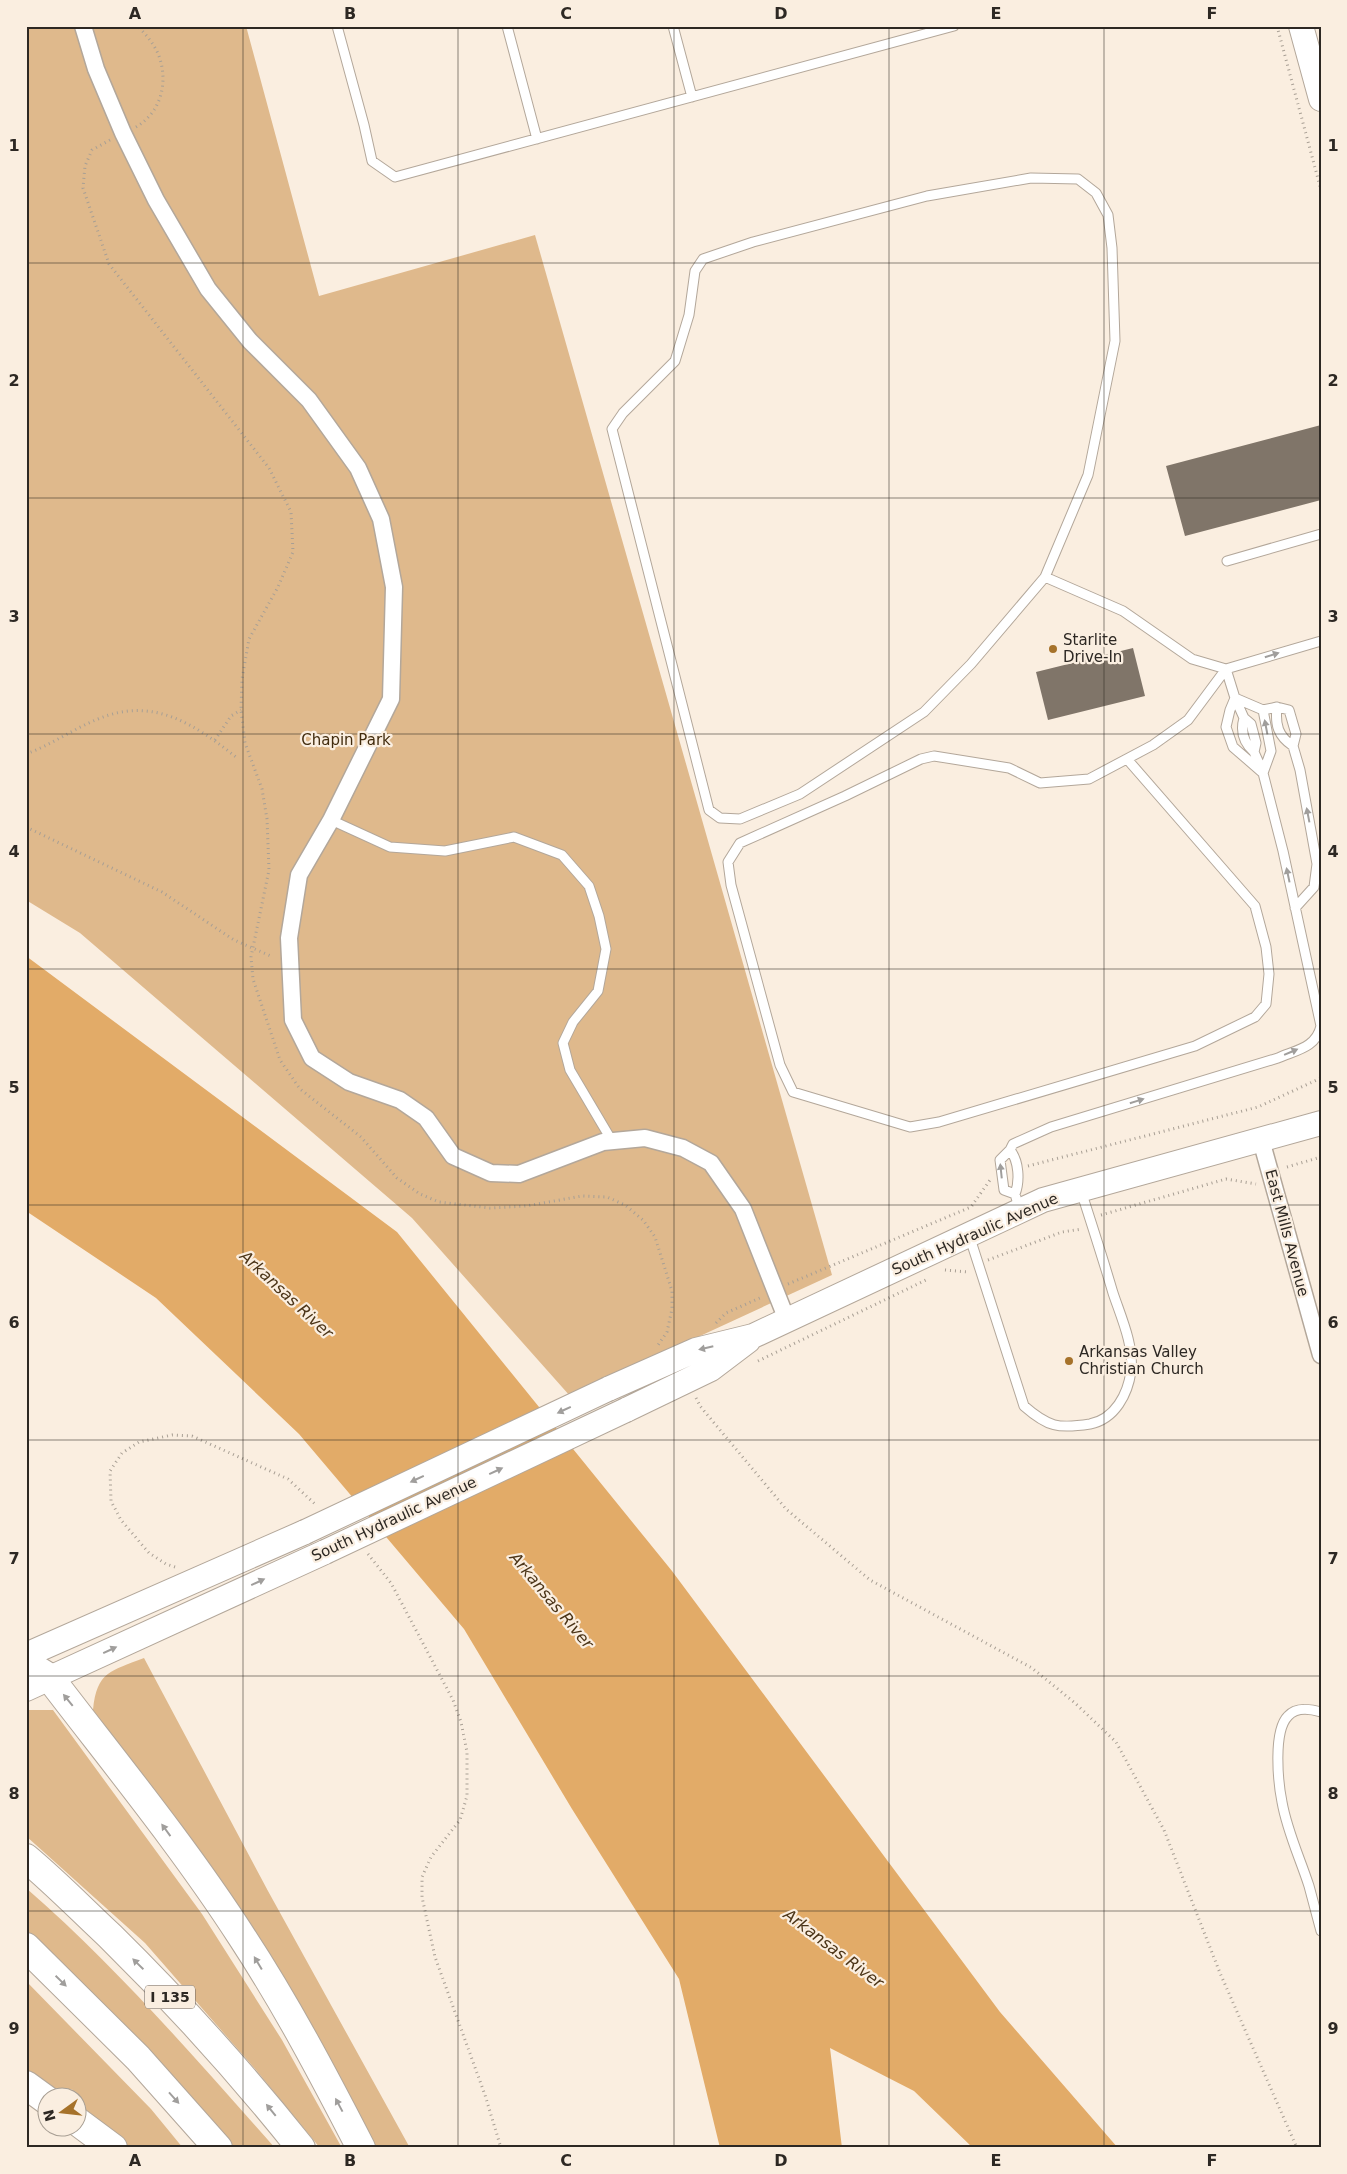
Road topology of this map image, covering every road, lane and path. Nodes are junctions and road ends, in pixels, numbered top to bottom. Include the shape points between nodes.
1 (83, 26) edge
2 (138, 26) edge
3 (337, 26) edge
4 (507, 26) edge
5 (673, 26) edge
6 (954, 26) edge
7 (1276, 26) edge
8 (1301, 26) edge
9 (692, 97) junction
10 (1321, 99) edge
11 (133, 128) dead end
12 (538, 139) junction
13 (1321, 190) edge
14 (1321, 534) edge
15 (1227, 560) dead end
16 (1045, 577) junction
17 (1321, 641) edge
18 (1226, 669) junction
19 (1235, 698) junction
20 (1277, 707) junction
21 (241, 710) dead end
22 (1263, 710) junction
23 (215, 740) junction
24 (1293, 746) junction
25 (26, 754) edge
26 (236, 757) dead end
27 (1127, 759) junction
28 (1263, 773) junction
29 (331, 820) junction
30 (26, 827) edge
31 (1295, 908) junction
32 (290, 964) junction
33 (1321, 1123) edge
34 (1261, 1140) junction
35 (612, 1141) junction
36 (1010, 1150) junction
37 (1321, 1157) edge
38 (1287, 1167) dead end
39 (1263, 1181) dead end
40 (1081, 1190) junction
41 (1018, 1202) junction
42 (1091, 1222) junction
43 (968, 1235) junction
44 (979, 1266) junction
45 (938, 1274) dead end
46 (930, 1278) dead end
47 (787, 1320) junction
48 (753, 1336) junction
49 (1321, 1356) edge
50 (754, 1362) dead end
51 (688, 1380) junction
52 (322, 1510) dead end
53 (362, 1548) dead end
54 (178, 1567) dead end
55 (26, 1655) edge
56 (26, 1663) edge
57 (38, 1684) edge
58 (1321, 1712) edge
59 (26, 1858) edge
60 (1321, 1931) edge
61 (26, 1947) edge
62 (26, 2085) edge
63 (38, 2094) edge
64 (88, 2129) edge
65 (113, 2148) edge
66 (218, 2148) edge
67 (302, 2148) edge
68 (361, 2148) edge
69 (501, 2148) edge
70 (1297, 2148) edge

1 - 29 street via 96,69 123,134 156,200 208,289 250,341 308,400 358,468 381,519 394,587 391,699
2 - 11 path via 160,59 163,86 157,108 146,121
3 - 12 lane via 372,161 395,177
4 - 12 lane
5 - 9 lane
6 - 9 lane
7 - 13 path
8 - 10 street
9 - 12 lane
14 - 15 lane
16 - 16 lane via 971,664 924,712 800,794 740,819 720,818 709,810 612,429 623,413 675,361 689,315 695,270 703,259 753,242 927,196 1031,178 1078,179 1096,193 1108,215 1114,341 1088,475
16 - 18 lane via 1123,611 1192,658
18 -> 17 lane
18 - 19 lane
18 - 27 lane via 1188,720
19 - 22 lane
19 - 28 lane via 1244,718 1251,724 1256,743 1254,752
19 - 28 lane via 1226,727 1233,747
20 - 22 lane
20 - 24 lane via 1276,719 1282,740
20 - 24 lane via 1288,710 1296,734
21 - 23 path via 231,716
28 -> 22 lane via 1271,751
23 - 25 path via 168,714 142,710 118,712 98,719
23 - 26 path
31 -> 24 lane via 1314,887 1317,864
27 - 27 lane via 1088,779 1040,783 1009,768 934,756 921,759 740,843 728,862 731,885 780,1065 793,1092 910,1127 939,1122 1195,1046 1254,1017 1266,1004 1269,974 1266,947 1255,906
31 -> 28 lane
29 - 32 street via 299,875 289,938
29 - 35 lane via 390,847 445,852 514,837 562,855 589,886 606,950 598,990 573,1022 563,1043 570,1070
30 - 32 path via 162,892 234,940
36 -> 31 lane via 1013,1144 1051,1127 1278,1058 1312,1044 1321,1026
32 - 35 street via 293,1020 312,1058 349,1082 400,1100 426,1118 452,1156 491,1173 519,1174
33 - 34 street, South Hydraulic Avenue
34 - 40 street, South Hydraulic Avenue
34 - 49 street, East Mills Avenue
35 - 47 street via 645,1138 683,1148 711,1163 744,1209
36 - 41 lane via 1016,1157
41 -> 36 lane via 1004,1190 1001,1176 1000,1160
37 - 38 path
39 - 42 path via 1258,1185 1226,1178 1100,1216
40 - 41 street, South Hydraulic Avenue via 1043,1200
40 - 42 lane
41 - 43 street, South Hydraulic Avenue
42 - 44 path via 1081,1230 1062,1232 991,1258
42 - 44 lane via 1128,1337 1131,1369 1126,1392 1115,1410 1096,1422 1067,1428 1042,1422 1024,1406
43 - 44 lane
43 - 47 street, South Hydraulic Avenue
44 - 45 path via 968,1272 947,1269
46 - 50 path
47 - 48 street, South Hydraulic Avenue
48 - 51 street, South Hydraulic Avenue via 711,1369
48 -> 55 street, South Hydraulic Avenue, bridge via 696,1350 305,1532
57 -> 51 street, South Hydraulic Avenue, bridge
51 - 70 path via 700,1406 786,1510 870,1580 1032,1668 1116,1742 1164,1830 1220,1973
52 - 54 path via 288,1479 192,1436 172,1435 139,1442 122,1453 110,1471 111,1501 121,1520 149,1553 166,1564
53 - 69 path via 391,1583 453,1700 461,1722 466,1752 467,1796 460,1820 431,1857 422,1877 422,1897 435,1957
56 - 57 highway
68 -> 57 highway via 310,2050 242,1936 166,1830
58 - 60 lane via 1296,1710 1287,1716 1279,1736 1278,1769 1282,1803
67 -> 59 highway, I 135 via 253,2088 147,1972
61 -> 66 highway via 138,2058
62 - 63 highway
64 - 65 highway

